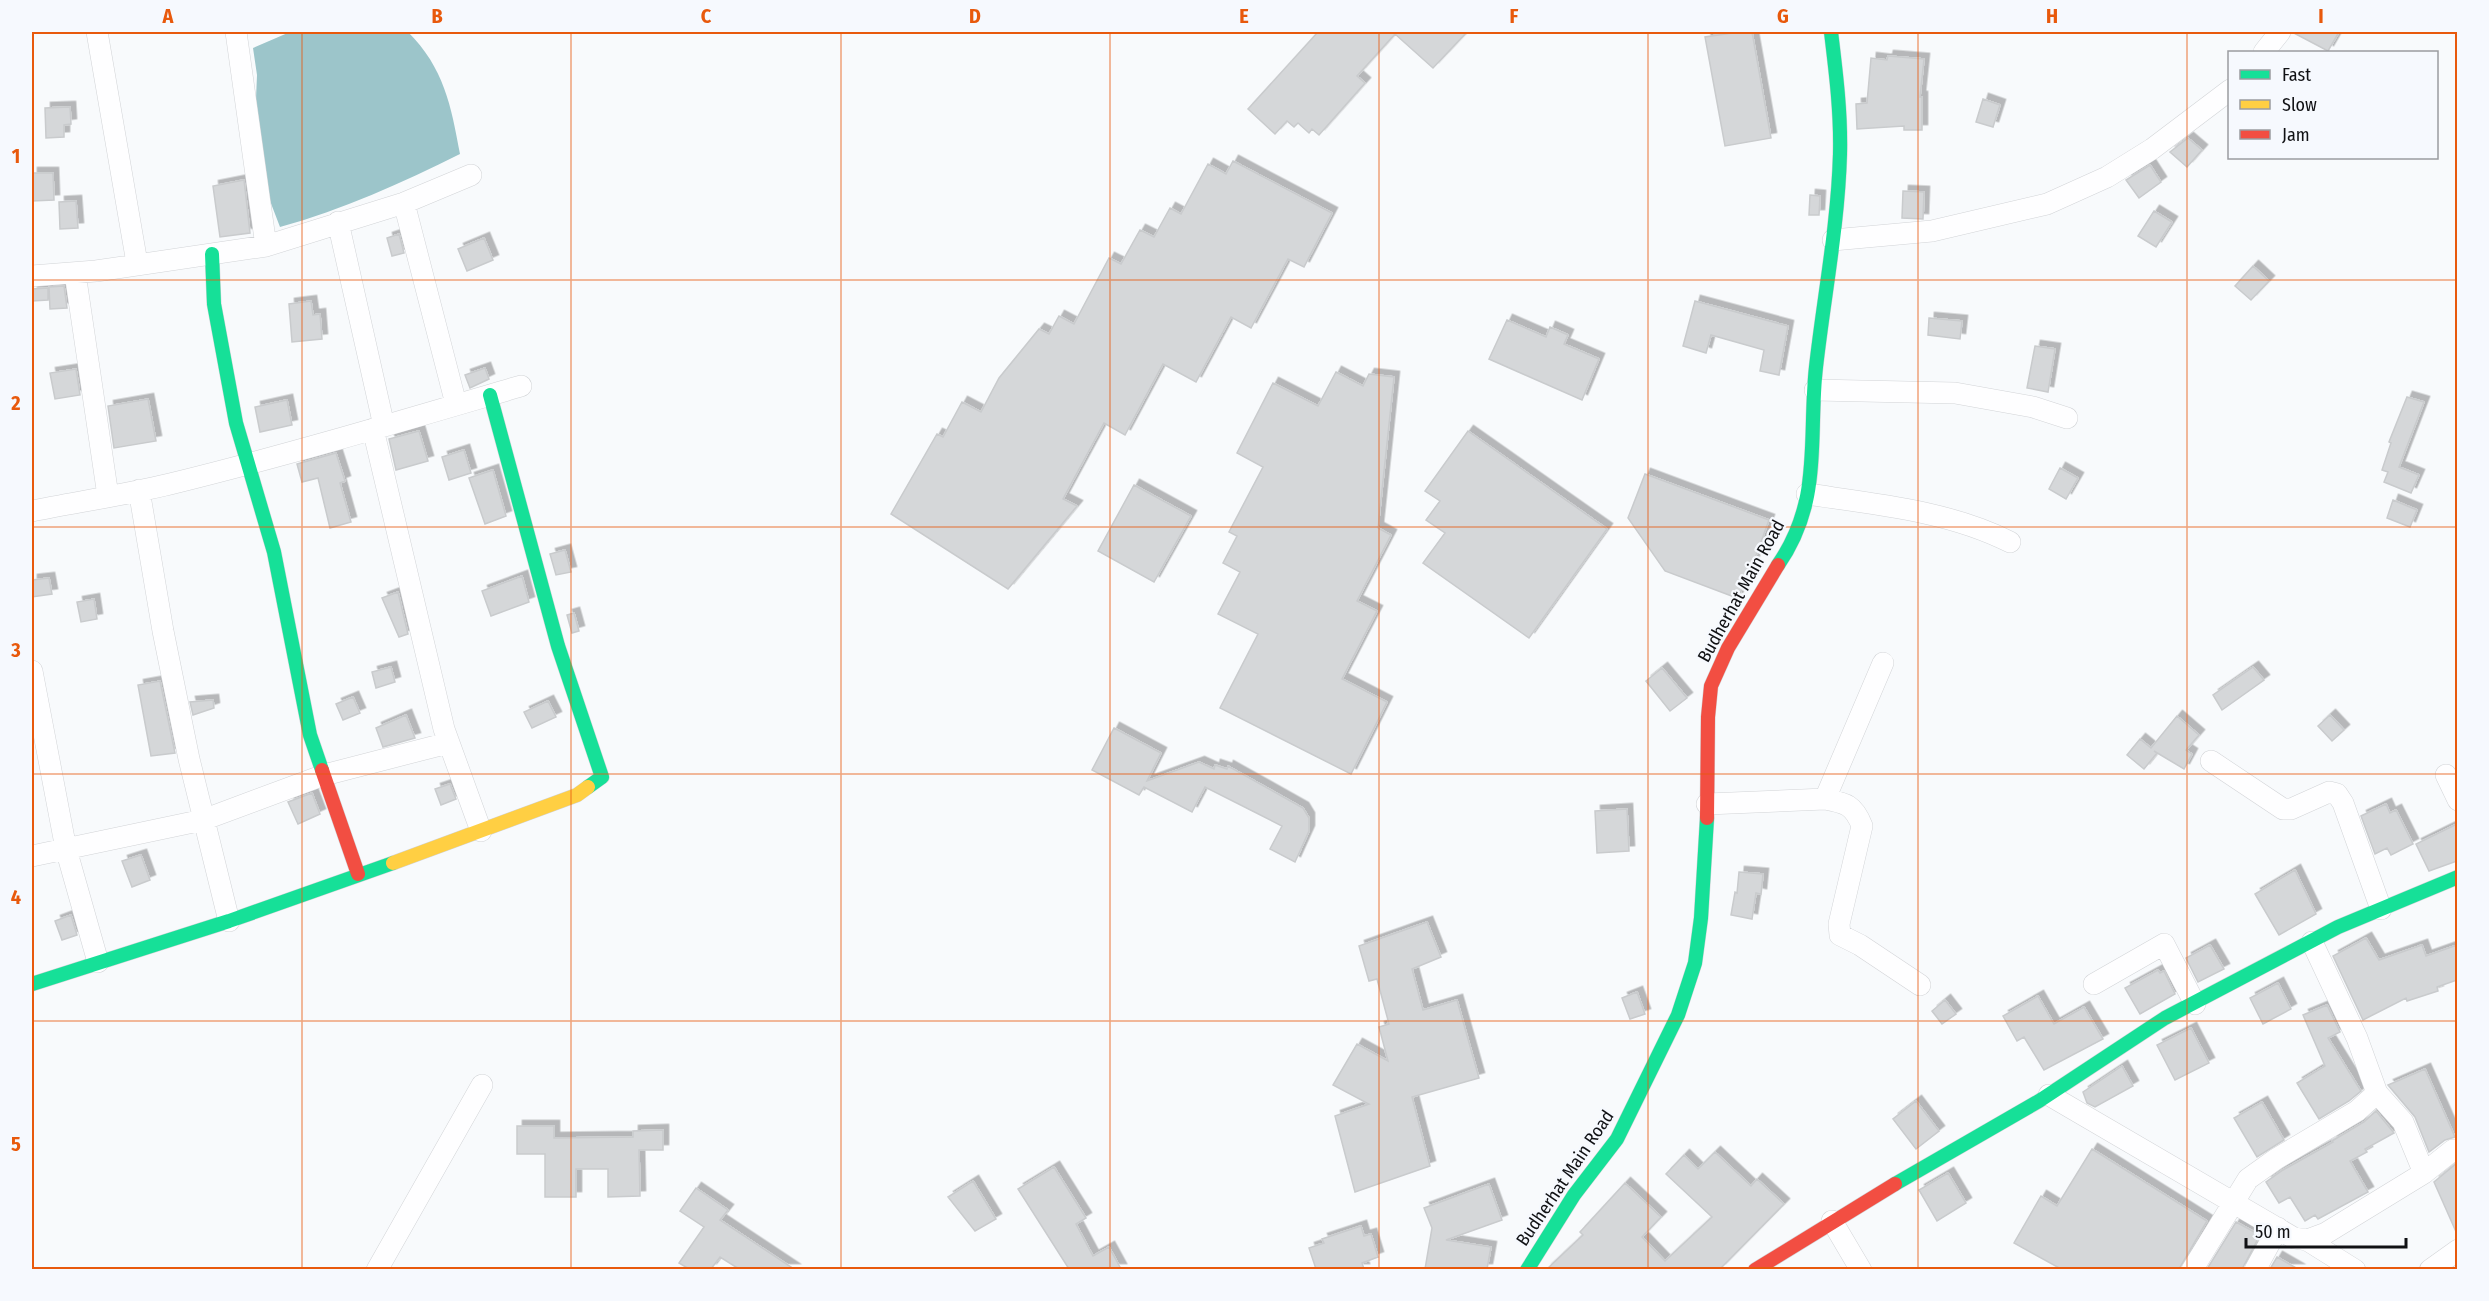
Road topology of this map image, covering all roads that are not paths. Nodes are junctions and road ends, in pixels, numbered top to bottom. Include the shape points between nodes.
1 (97, 32) edge
2 (236, 32) edge
3 (1831, 32) edge
4 (2280, 32) edge
5 (2265, 51) edge
6 (2228, 91) edge
7 (471, 175) dead end
8 (404, 203) junction
9 (338, 222) junction
10 (1833, 240) junction
11 (266, 246) junction
12 (213, 254) junction
13 (136, 263) junction
14 (75, 273) junction
15 (32, 276) edge
16 (521, 386) dead end
17 (1815, 390) junction
18 (490, 395) junction
19 (456, 404) junction
20 (2067, 418) dead end
21 (379, 427) junction
22 (248, 463) junction
23 (139, 490) junction
24 (1807, 494) junction
25 (108, 496) junction
26 (32, 511) edge
27 (2010, 542) dead end
28 (1883, 663) dead end
29 (32, 671) edge
30 (448, 743) junction
31 (2211, 761) dead end
32 (324, 775) junction
33 (2446, 775) dead end
34 (1825, 799) junction
35 (2457, 800) edge
36 (1707, 804) junction
37 (203, 820) junction
38 (480, 831) junction
39 (66, 849) junction
40 (32, 856) edge
41 (358, 874) junction
42 (2457, 880) edge
43 (2381, 909) junction
44 (229, 921) junction
45 (2312, 942) junction
46 (98, 962) junction
47 (32, 984) edge
48 (2094, 984) dead end
49 (1920, 985) dead end
50 (2195, 1004) junction
51 (482, 1084) dead end
52 (2377, 1093) junction
53 (2049, 1095) junction
54 (2457, 1150) edge
55 (2424, 1173) junction
56 (2232, 1202) junction
57 (1832, 1221) junction
58 (2278, 1228) junction
59 (2307, 1240) junction
60 (2457, 1250) edge
61 (377, 1269) edge
62 (1527, 1269) edge
63 (1755, 1269) edge
64 (1862, 1269) edge
65 (2192, 1269) edge
66 (2255, 1269) edge
67 (2355, 1269) edge
68 (2430, 1269) edge

1 - 13 street
2 - 11 street
3 - 10 street, Budherhat Main Road via 1839,96 1840,156
4 - 5 street
6 - 10 street via 2152,149 2047,204 1932,231
7 - 8 street
8 - 9 street
8 - 19 street
9 - 11 street
9 - 21 street
10 - 17 street, Budherhat Main Road
11 - 12 street
12 - 13 street
12 - 22 street via 214,304 236,423
13 - 14 street
14 - 15 street
14 - 25 street
16 - 18 street
17 - 20 street via 1955,393 2033,407
17 - 24 street, Budherhat Main Road via 1814,443
18 - 19 street
18 - 38 street via 558,646 602,777 577,795
19 - 21 street
21 - 22 street
21 - 30 street
22 - 23 street
22 - 32 street via 274,552 310,735
23 - 25 street
23 - 37 street via 165,643
24 - 27 street via 1949,520 1987,530
24 - 36 street, Budherhat Main Road via 1806,507 1786,554 1762,588 1711,686
25 - 26 street
28 - 34 street
29 - 39 street
30 - 32 street
30 - 38 street
31 - 43 street via 2283,809 2329,792 2337,794
32 - 37 street
32 - 41 street
33 - 35 street
34 - 36 street
34 - 49 street via 1843,803 1857,812 1862,826 1839,924 1840,935
36 - 62 street, Budherhat Main Road via 1695,963 1678,1015 1617,1139
37 - 39 street
37 - 44 street
38 - 41 street
39 - 40 street
39 - 46 street
41 - 44 street
42 - 43 street
43 - 45 street
44 - 46 street
45 - 50 street
45 - 52 street via 2357,1038
46 - 47 street
48 - 50 street via 2164,944
50 - 53 street via 2165,1018
51 - 61 street
52 - 55 street via 2403,1122
52 - 56 street via 2357,1111 2248,1179
53 - 56 street
53 - 57 street
54 - 55 street
55 - 59 street via 2326,1233
56 - 58 street
56 - 65 street
57 - 63 street
57 - 64 street
58 - 59 street via 2294,1238
58 - 66 street
59 - 67 street
60 - 68 street

